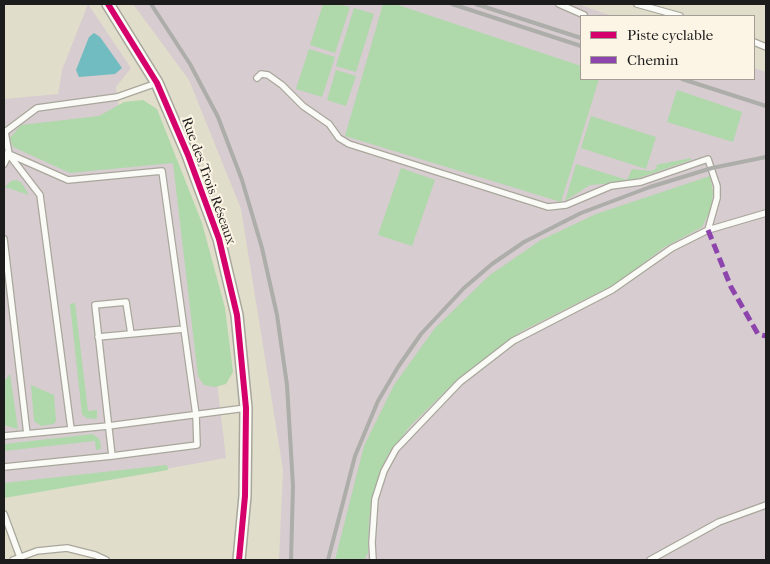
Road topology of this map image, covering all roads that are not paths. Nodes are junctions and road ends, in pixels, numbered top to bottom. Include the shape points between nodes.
1 (108, 4) edge
2 (559, 4) edge
3 (637, 4) edge
4 (584, 15) edge
5 (676, 15) edge
6 (257, 78) dead end
7 (157, 83) junction
8 (6, 154) edge
9 (4, 164) edge
10 (766, 213) edge
11 (708, 230) junction
12 (4, 239) edge
13 (184, 329) junction
14 (131, 334) junction
15 (98, 337) junction
16 (246, 408) junction
17 (196, 415) junction
18 (108, 426) junction
19 (71, 429) junction
20 (26, 434) junction
21 (4, 436) edge
22 (112, 456) junction
23 (4, 467) edge
24 (766, 505) edge
25 (4, 514) edge
26 (20, 559) edge
27 (13, 560) edge
28 (106, 560) edge
29 (239, 560) edge
30 (373, 560) edge
31 (650, 560) edge

1 - 7 street, Rue des Trois Réseaux
2 - 4 lane
3 - 5 lane
6 - 11 lane via 261,74 268,75 282,85 349,144 548,207 566,205 611,186 641,182 708,158 717,186 717,198
7 - 8 lane via 117,97 37,108 5,132
7 - 16 street, Rue des Trois Réseaux via 219,239 237,314
8 - 9 lane
8 - 13 lane via 68,180 162,171
8 - 19 lane via 40,195
10 - 11 lane
11 - 30 lane via 672,248 612,290 513,341 460,382 396,450 384,471 375,499
12 - 20 lane
13 - 14 lane
13 - 17 lane
14 - 15 lane
14 - 15 lane via 126,302 95,305
15 - 18 lane
16 - 17 lane
16 - 29 street, Rue des Trois Réseaux via 245,496
17 - 18 lane
17 - 22 lane via 197,445
18 - 19 lane
18 - 22 lane
19 - 20 lane
20 - 21 lane
22 - 23 lane
24 - 31 lane via 719,522
25 - 26 lane
26 - 27 lane
26 - 28 lane via 37,551 67,548

